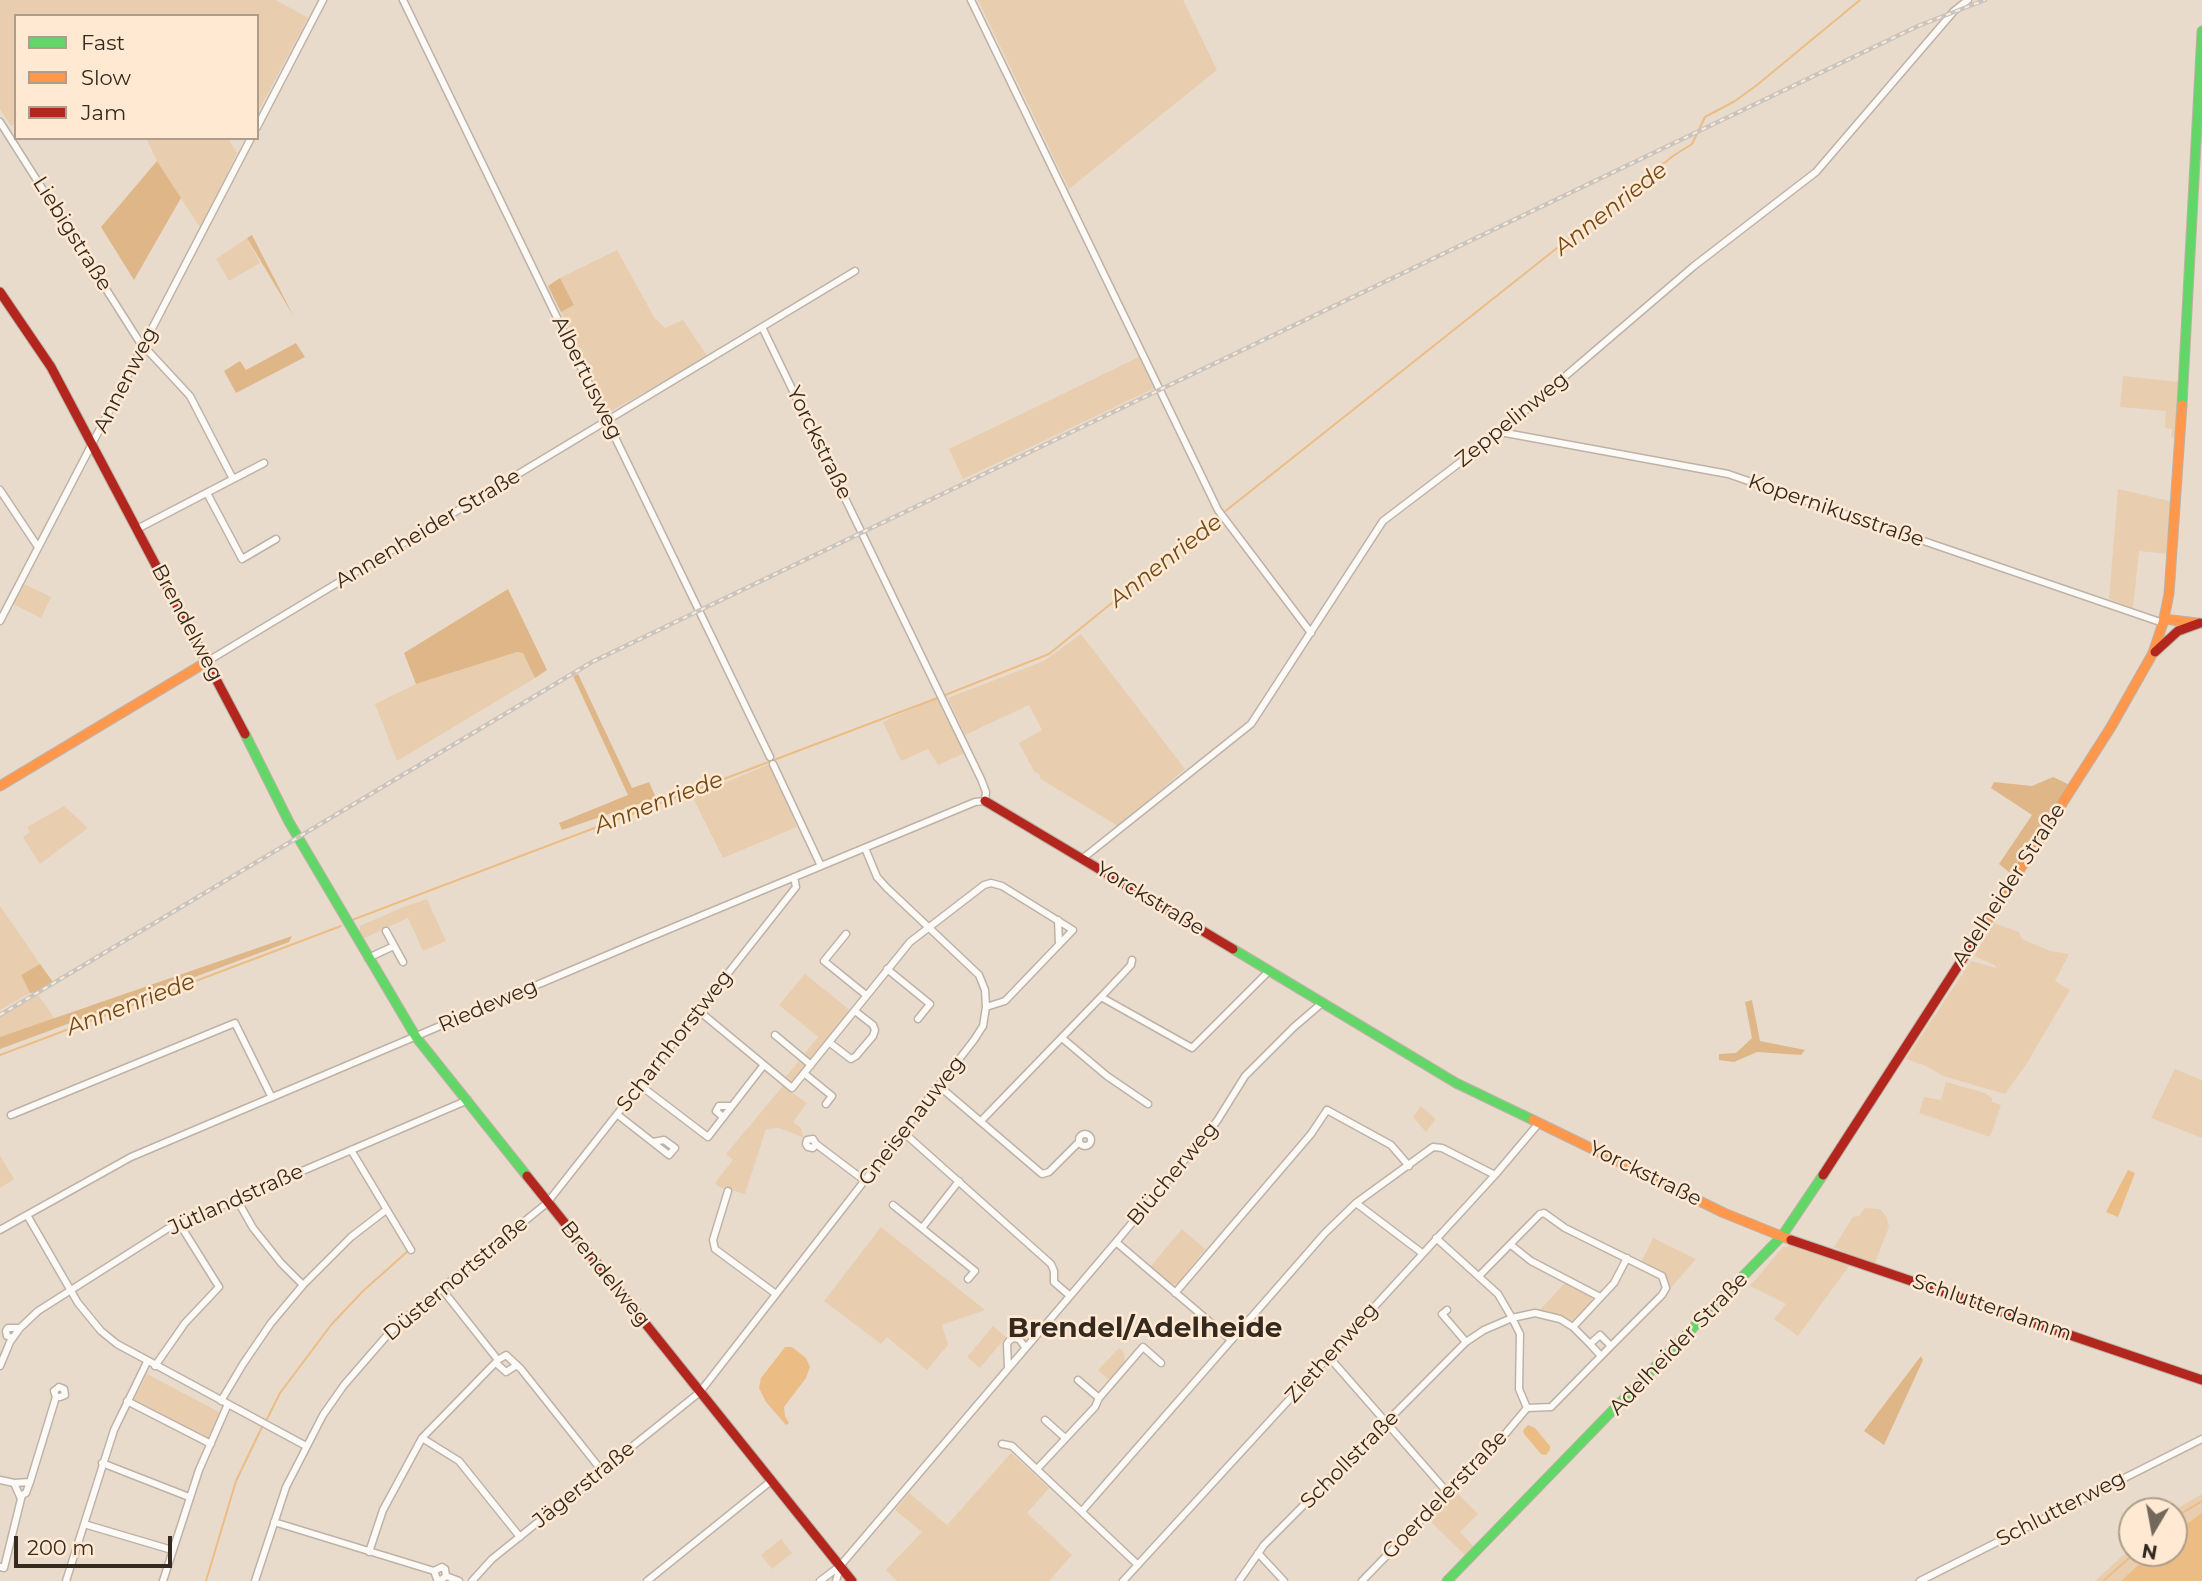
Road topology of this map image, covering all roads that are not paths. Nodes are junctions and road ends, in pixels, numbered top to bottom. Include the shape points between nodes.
1 (323, 0) edge
2 (402, 0) edge
3 (971, 0) edge
4 (1968, 0) edge
5 (2202, 31) edge
6 (0, 122) edge
7 (259, 123) edge
8 (2199, 137) edge
9 (250, 140) edge
10 (855, 271) dead end
11 (0, 292) edge
12 (762, 327) junction
13 (143, 348) junction
14 (608, 420) junction
15 (1500, 432) junction
16 (93, 444) junction
17 (264, 463) dead end
18 (233, 479) junction
19 (0, 490) edge
20 (207, 493) junction
21 (137, 529) junction
22 (276, 539) dead end
23 (38, 547) junction
24 (0, 621) edge
25 (2163, 623) junction
26 (2201, 623) edge
27 (2178, 632) junction
28 (1311, 633) junction
29 (2153, 653) junction
30 (208, 661) junction
31 (0, 786) edge
32 (985, 801) junction
33 (865, 848) junction
34 (1082, 859) junction
35 (821, 866) junction
36 (794, 877) junction
37 (1058, 920) junction
38 (930, 927) junction
39 (386, 931) dead end
40 (846, 934) dead end
41 (1059, 943) junction
42 (394, 946) junction
43 (368, 958) junction
44 (1132, 960) dead end
45 (403, 962) dead end
46 (887, 969) junction
47 (1269, 971) junction
48 (866, 995) junction
49 (1101, 997) junction
50 (1322, 1003) junction
51 (986, 1007) junction
52 (699, 1011) junction
53 (855, 1011) junction
54 (918, 1019) dead end
55 (775, 1035) dead end
56 (416, 1037) junction
57 (1062, 1038) junction
58 (830, 1043) junction
59 (811, 1065) junction
60 (763, 1066) junction
61 (804, 1074) junction
62 (641, 1086) junction
63 (939, 1086) junction
64 (271, 1096) junction
65 (467, 1100) junction
66 (826, 1104) dead end
67 (1148, 1104) dead end
68 (11, 1115) dead end
69 (618, 1115) junction
70 (981, 1121) junction
71 (1539, 1123) junction
72 (903, 1132) junction
73 (653, 1142) dead end
74 (1078, 1143) dead end
75 (816, 1144) dead end
76 (351, 1150) junction
77 (1409, 1166) junction
78 (1495, 1175) junction
79 (864, 1181) junction
80 (959, 1181) junction
81 (728, 1191) dead end
82 (236, 1198) junction
83 (547, 1203) junction
84 (1356, 1203) junction
85 (893, 1205) dead end
86 (386, 1210) junction
87 (27, 1215) junction
88 (179, 1223) junction
89 (922, 1228) junction
90 (0, 1230) edge
91 (1782, 1236) junction
92 (1436, 1238) junction
93 (1116, 1242) junction
94 (1511, 1245) junction
95 (411, 1251) dead end
96 (1422, 1253) junction
97 (1626, 1258) junction
98 (1479, 1276) junction
99 (968, 1279) dead end
100 (303, 1285) junction
101 (441, 1288) junction
102 (71, 1290) junction
103 (1175, 1293) junction
104 (776, 1294) junction
105 (1069, 1295) junction
106 (1600, 1297) junction
107 (1441, 1314) dead end
108 (1512, 1318) junction
109 (1573, 1327) junction
110 (20, 1328) junction
111 (3, 1332) edge
112 (13, 1338) junction
113 (1231, 1340) junction
114 (1466, 1342) junction
115 (1590, 1344) junction
116 (1611, 1346) junction
117 (1026, 1347) junction
118 (1328, 1356) junction
119 (1601, 1356) junction
120 (147, 1362) junction
121 (497, 1362) junction
122 (1161, 1363) dead end
123 (517, 1365) junction
124 (0, 1366) edge
125 (155, 1367) junction
126 (1008, 1368) junction
127 (1078, 1380) dead end
128 (2202, 1380) edge
129 (700, 1392) junction
130 (56, 1397) dead end
131 (1099, 1398) junction
132 (127, 1401) junction
133 (225, 1403) junction
134 (1527, 1408) junction
135 (1045, 1420) dead end
136 (1387, 1423) junction
137 (1065, 1437) junction
138 (422, 1438) junction
139 (2202, 1439) edge
140 (211, 1444) junction
141 (1002, 1444) dead end
142 (306, 1446) junction
143 (102, 1463) junction
144 (1037, 1469) junction
145 (602, 1471) junction
146 (0, 1480) edge
147 (771, 1481) junction
148 (30, 1482) junction
149 (14, 1483) junction
150 (1448, 1493) junction
151 (189, 1496) junction
152 (21, 1499) junction
153 (1082, 1511) junction
154 (274, 1522) junction
155 (84, 1524) junction
156 (520, 1537) junction
157 (172, 1550) junction
158 (8, 1551) junction
159 (369, 1552) junction
160 (1258, 1553) junction
161 (0, 1556) edge
162 (1138, 1565) junction
163 (840, 1566) junction
164 (0, 1567) edge
165 (69, 1580) edge
166 (163, 1581) edge
167 (255, 1581) edge
168 (459, 1581) edge
169 (472, 1581) edge
170 (647, 1581) edge
171 (820, 1581) edge
172 (836, 1581) edge
173 (852, 1581) edge
174 (1123, 1581) edge
175 (1239, 1581) edge
176 (1284, 1581) edge
177 (1362, 1581) edge
178 (1447, 1581) edge
179 (1920, 1581) edge

1 - 7 street
2 - 14 street, Albertusweg
3 - 28 street via 1218,510
4 - 15 street, Zeppelinweg via 1954,10 1816,172 1694,266
5 - 8 street, Adelheider Straße
6 - 13 street, Liebigstraße
8 - 25 street, Adelheider Straße via 2177,502
9 - 13 street, Annenweg
10 - 12 street, Annenheider Straße
11 - 16 street, Brendelweg via 51,367
12 - 14 street, Annenheider Straße
12 - 32 street, Yorckstraße via 942,696 981,779
13 - 16 street, Annenweg
13 - 18 street, Liebigstraße via 190,396
14 - 30 street, Annenheider Straße
14 - 35 street, Albertusweg
15 - 25 street, Kopernikusstraße via 1728,474
15 - 28 street, Zeppelinweg via 1383,521
16 - 21 street, Brendelweg
16 - 23 street, Annenweg
17 - 18 street
18 - 20 street
19 - 23 street
20 - 21 street
20 - 22 street via 242,559
21 - 30 street, Brendelweg
23 - 24 street, Annenweg
25 - 26 street
25 - 27 street
25 - 29 street, Adelheider Straße
26 - 27 street
27 - 29 street
28 - 34 street, Zeppelinweg via 1251,723
29 - 91 street, Adelheider Straße via 2111,727
30 - 31 street, Annenheider Straße
30 - 43 street, Brendelweg via 289,822
32 - 33 street, Riedeweg
32 - 34 street, Yorckstraße
33 - 35 street, Riedeweg
33 - 38 street via 877,877
34 - 47 street, Yorckstraße
35 - 36 street, Riedeweg
36 - 52 street, Scharnhorstweg via 796,887
36 - 56 street, Riedeweg
37 - 38 street via 991,883
37 - 41 street
37 - 41 street via 1073,930
38 - 46 street
38 - 51 street via 979,975
39 - 42 street
40 - 48 street via 824,961
41 - 51 street via 1005,1000
42 - 43 street
42 - 45 street
43 - 56 street, Brendelweg
44 - 49 street
46 - 48 street
46 - 54 street via 930,1004
47 - 49 street via 1192,1048
47 - 50 street, Yorckstraße
48 - 53 street
49 - 57 street
50 - 71 street, Yorckstraße via 1456,1083
50 - 93 street, Blücherweg via 1245,1076 1217,1121
51 - 63 street, Gneisenauweg via 974,1040
52 - 60 street
52 - 62 street, Scharnhorstweg
53 - 58 street
53 - 58 street via 873,1025 873,1036 851,1059
55 - 59 street
56 - 64 street, Riedeweg
56 - 65 street, Brendelweg
57 - 67 street
57 - 70 street
58 - 59 street
59 - 61 street
60 - 61 street via 792,1088
60 - 62 street via 708,1137
61 - 66 street via 832,1096
62 - 69 street, Scharnhorstweg
63 - 70 street
63 - 72 street, Gneisenauweg
64 - 68 street via 234,1023
64 - 87 street, Riedeweg via 131,1157
65 - 76 street, Jütlandstraße
65 - 83 street, Brendelweg
69 - 73 street
69 - 83 street, Scharnhorstweg
70 - 74 street via 1042,1174
71 - 78 street, Ziethenweg
71 - 91 street, Yorckstraße
72 - 79 street, Gneisenauweg
72 - 80 street
75 - 79 street
76 - 82 street, Jütlandstraße
76 - 86 street
77 - 78 street via 1437,1147
77 - 84 street
77 - 103 street via 1391,1145 1327,1110
78 - 92 street, Ziethenweg
79 - 104 street, Gneisenauweg
80 - 89 street
80 - 105 street via 1051,1264 1054,1282
81 - 104 street via 713,1240 715,1249
82 - 88 street, Jütlandstraße
82 - 100 street via 260,1236
83 - 101 street, Düsternortstraße
83 - 129 street, Brendelweg
84 - 96 street
84 - 113 street
85 - 89 street
86 - 95 street
86 - 100 street
87 - 90 street, Riedeweg
87 - 102 street
88 - 102 street, Jütlandstraße
88 - 125 street via 219,1287 185,1323
89 - 99 street via 975,1271
91 - 128 street, Schlutterdamm
91 - 178 street, Adelheider Straße
92 - 96 street, Ziethenweg
92 - 98 street
93 - 103 street
93 - 105 street, Blücherweg
94 - 97 street via 1544,1213
94 - 98 street
94 - 106 street via 1531,1261
96 - 118 street, Ziethenweg
97 - 106 street via 1614,1283
97 - 116 street via 1662,1276 1666,1288
98 - 108 street via 1498,1294
100 - 133 street via 243,1364
101 - 121 street
101 - 142 street, Düsternortstraße via 390,1332 344,1385
102 - 110 street, Jütlandstraße
102 - 120 street via 102,1331
103 - 113 street
104 - 129 street, Gneisenauweg
105 - 117 street, Blücherweg
106 - 109 street
107 - 114 street
108 - 109 street, Schollstraße via 1549,1315
108 - 114 street, Schollstraße
108 - 134 street via 1521,1334 1519,1389
109 - 115 street
110 - 111 street, Jütlandstraße
110 - 112 street, Jütlandstraße
111 - 112 street, Jütlandstraße
112 - 124 street, Jütlandstraße
113 - 153 street
114 - 136 street, Schollstraße
115 - 116 street via 1600,1335
115 - 119 street
116 - 119 street
117 - 126 street, Blücherweg
117 - 126 street, Blücherweg via 1019,1339 1009,1341
118 - 136 street
118 - 162 street, Ziethenweg
119 - 134 street via 1551,1407
120 - 125 street
120 - 132 street
121 - 123 street via 506,1371
121 - 123 street via 506,1355
121 - 138 street
122 - 131 street via 1143,1347
123 - 145 street
125 - 133 street
126 - 163 street, Blücherweg
127 - 131 street
129 - 145 street, Jägerstraße
129 - 147 street, Brendelweg
130 - 148 street
131 - 137 street
132 - 140 street
132 - 143 street
133 - 140 street
133 - 142 street
134 - 150 street, Goerdelerstraße
135 - 137 street
136 - 150 street
136 - 160 street, Schollstraße
137 - 144 street
138 - 156 street via 460,1461
138 - 159 street via 383,1510
139 - 179 street, Schlutterweg
140 - 151 street
141 - 144 street via 1012,1446
142 - 154 street, Düsternortstraße
143 - 151 street
143 - 155 street
144 - 153 street
145 - 156 street, Jägerstraße
146 - 149 street
147 - 163 street, Brendelweg
147 - 170 street
148 - 149 street
148 - 152 street
149 - 152 street
150 - 177 street, Goerdelerstraße
151 - 157 street
152 - 158 street
153 - 162 street
154 - 159 street
154 - 167 street, Düsternortstraße
155 - 157 street
155 - 165 street
156 - 169 street, Jägerstraße
157 - 166 street
158 - 161 street
158 - 164 street via 4,1568
159 - 168 street via 434,1571 437,1579 446,1576
160 - 175 street, Schollstraße
160 - 176 street
162 - 174 street, Ziethenweg
163 - 171 street
163 - 172 street
163 - 173 street, Brendelweg

